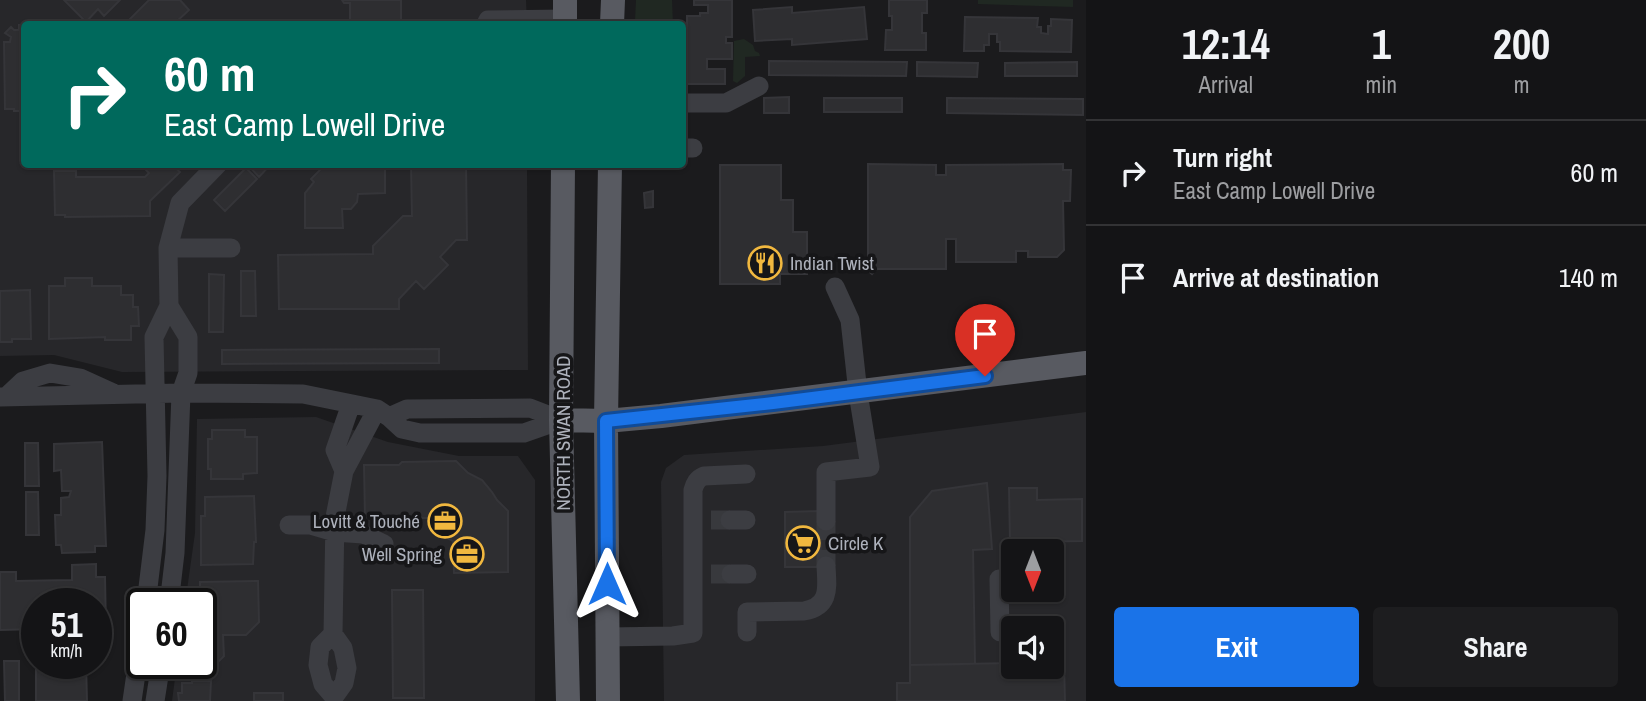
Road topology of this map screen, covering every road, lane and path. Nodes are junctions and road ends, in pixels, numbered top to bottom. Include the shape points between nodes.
1 (613, 0) edge
2 (565, 15) edge
3 (488, 21) edge
4 (612, 21) edge
5 (759, 86) dead end
6 (686, 103) edge
7 (214, 168) edge
8 (563, 168) edge
9 (610, 168) edge
10 (168, 248) junction
11 (231, 248) dead end
12 (835, 287) dead end
13 (169, 306) junction
14 (1086, 363) edge
15 (181, 393) junction
16 (858, 393) junction
17 (155, 395) junction
18 (3, 397) edge
19 (351, 404) junction
20 (383, 413) junction
21 (561, 419) junction
22 (606, 421) junction
23 (344, 471) junction
24 (746, 474) dead end
25 (827, 521) tunnel mouth
26 (289, 526) dead end
27 (334, 532) junction
28 (384, 544) dead end
29 (827, 566) tunnel mouth
30 (999, 579) dead end
31 (148, 588) edge
32 (171, 588) edge
33 (747, 632) dead end
34 (1000, 632) dead end
35 (333, 634) junction
36 (608, 638) junction
37 (143, 679) edge
38 (153, 679) edge
39 (334, 699) edge
40 (132, 701) edge
41 (155, 701) edge
42 (568, 701) edge
43 (608, 701) edge

1 - 4 main road
2 - 3 street
5 - 6 street via 726,103
7 - 10 street via 180,202
8 - 21 main road, NORTH SWAN ROAD
9 - 22 main road
10 - 11 street
10 - 13 street
12 - 16 street via 850,320
13 - 15 street via 188,337 188,373
13 - 17 street via 154,337
14 - 16 main road
15 - 17 street
15 - 19 street via 303,394
15 - 32 street
16 - 22 main road
16 - 25 street via 870,467 826,472
17 - 18 street
17 - 31 street via 157,477
19 - 20 street
19 - 23 street via 335,450
20 - 21 street via 530,408
20 - 23 street
21 - 22 main road
21 - 42 main road, NORTH SWAN ROAD
22 - 36 main road
23 - 27 street
24 - 36 street via 709,475 698,479 693,490 720,520 720,574 693,633
26 - 27 street
27 - 28 street via 363,534
27 - 35 street
29 - 33 street via 822,603 804,611 747,612
30 - 34 street
35 - 39 street via 343,648 347,668
35 - 39 street via 320,647 318,665 323,684
36 - 43 main road
37 - 40 street
38 - 41 street

